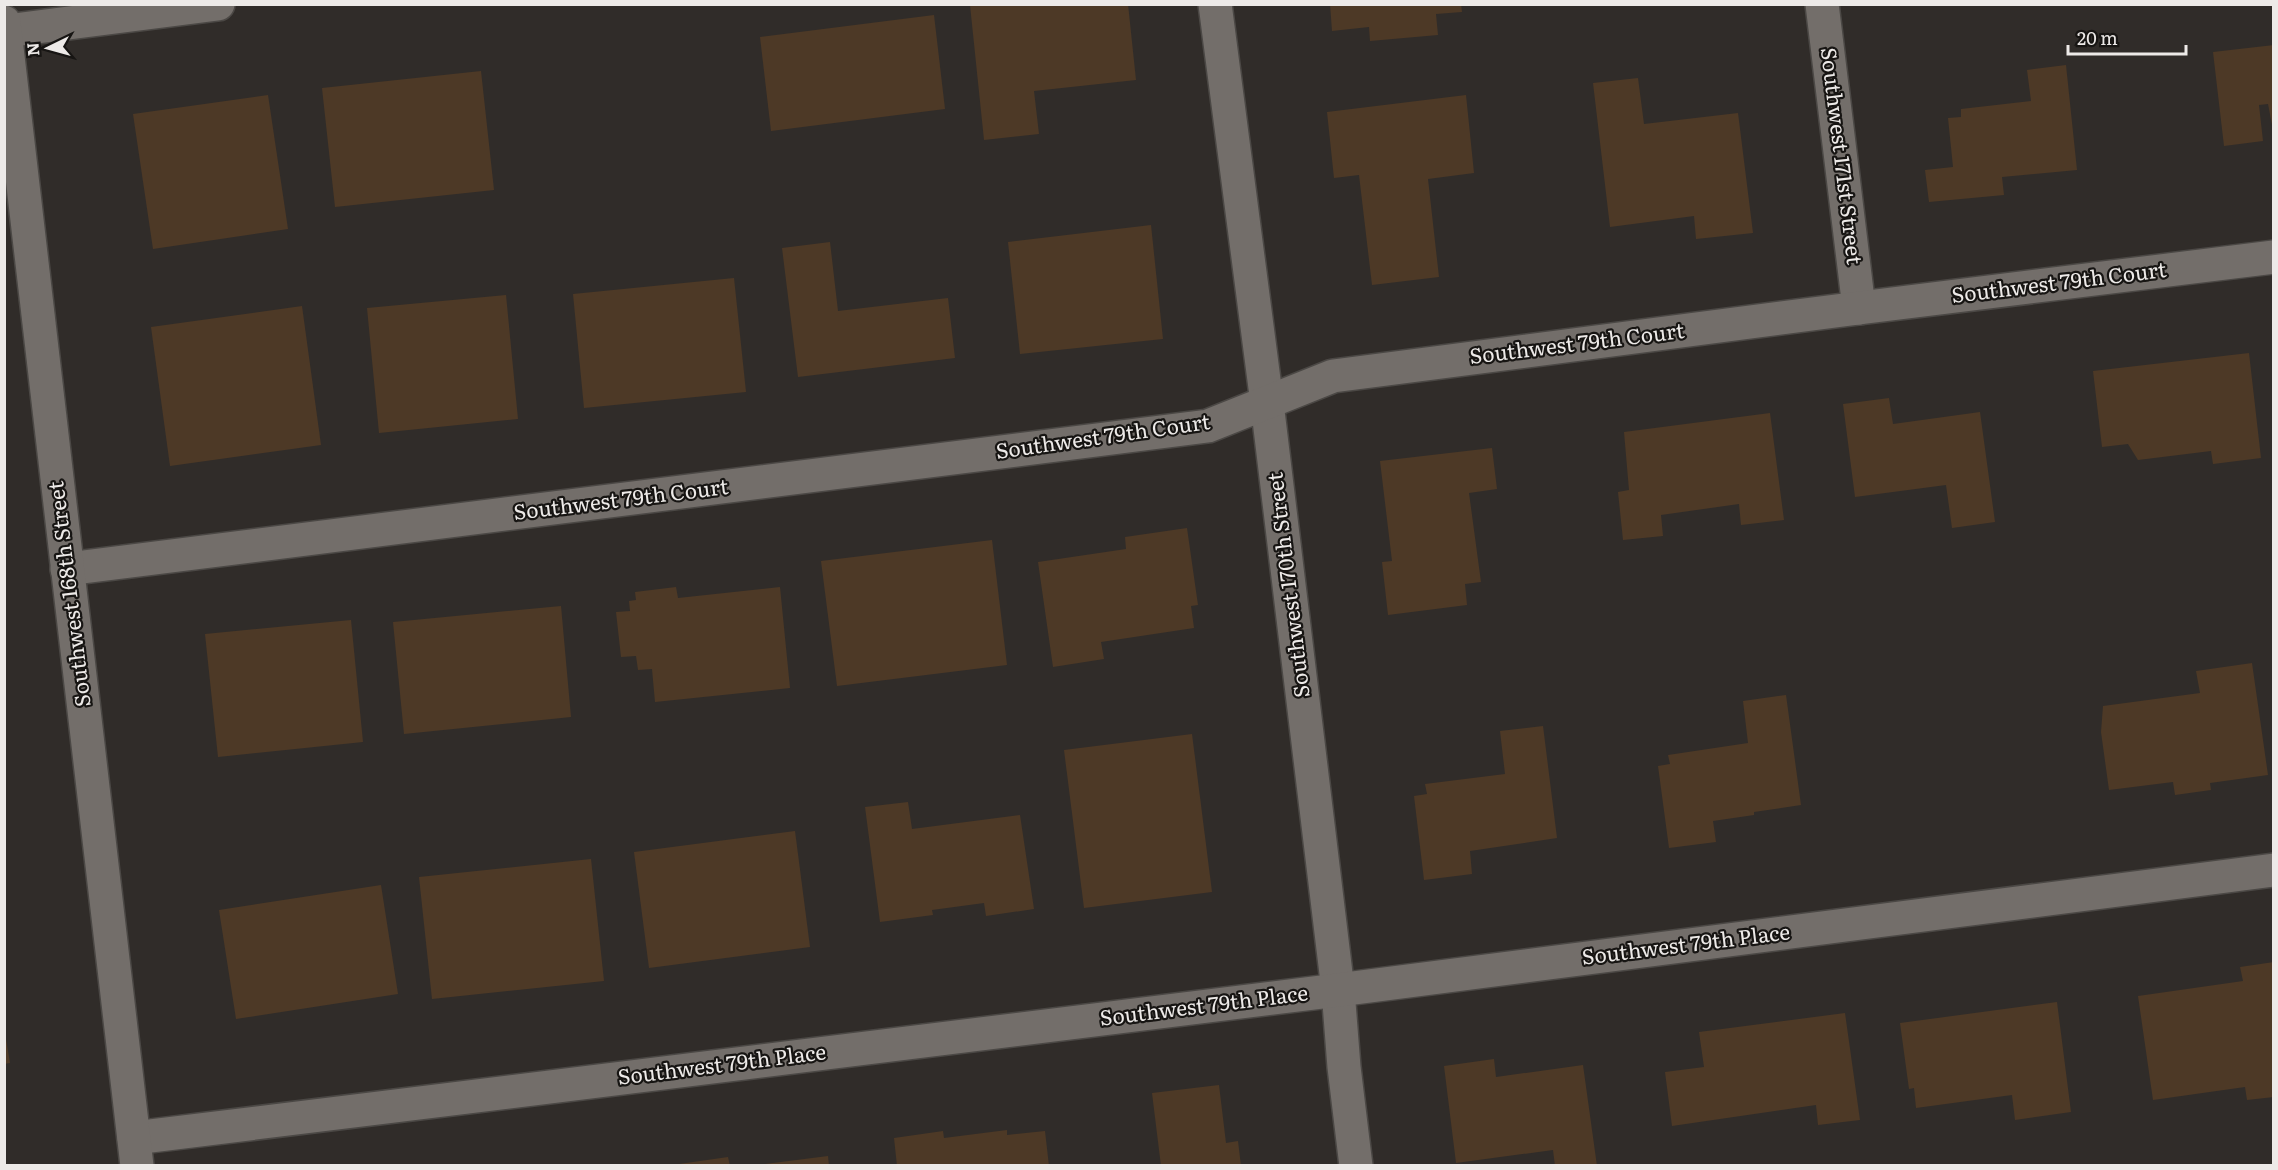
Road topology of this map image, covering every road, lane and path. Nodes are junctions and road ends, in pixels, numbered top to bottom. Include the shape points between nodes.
1 (218, 4) edge
2 (1215, 4) edge
3 (1821, 4) edge
4 (5, 27) edge
5 (10, 112) edge
6 (2274, 257) edge
7 (1859, 308) junction
8 (1267, 403) junction
9 (67, 569) junction
10 (2274, 870) edge
11 (1338, 990) junction
12 (136, 1152) edge
13 (1356, 1166) edge

1 - 4 street
2 - 8 street, Southwest 170th Street
3 - 7 street, Southwest 171st Street
4 - 5 street, Southwest 168th Street
5 - 9 street, Southwest 168th Street
6 - 7 street, Southwest 79th Court
7 - 8 street, Southwest 79th Court via 1333,376
8 - 9 street, Southwest 79th Court via 1208,426
8 - 11 street, Southwest 170th Street
9 - 12 street, Southwest 168th Street
10 - 11 street, Southwest 79th Place
11 - 12 street, Southwest 79th Place
11 - 13 street, Southwest 170th Street

